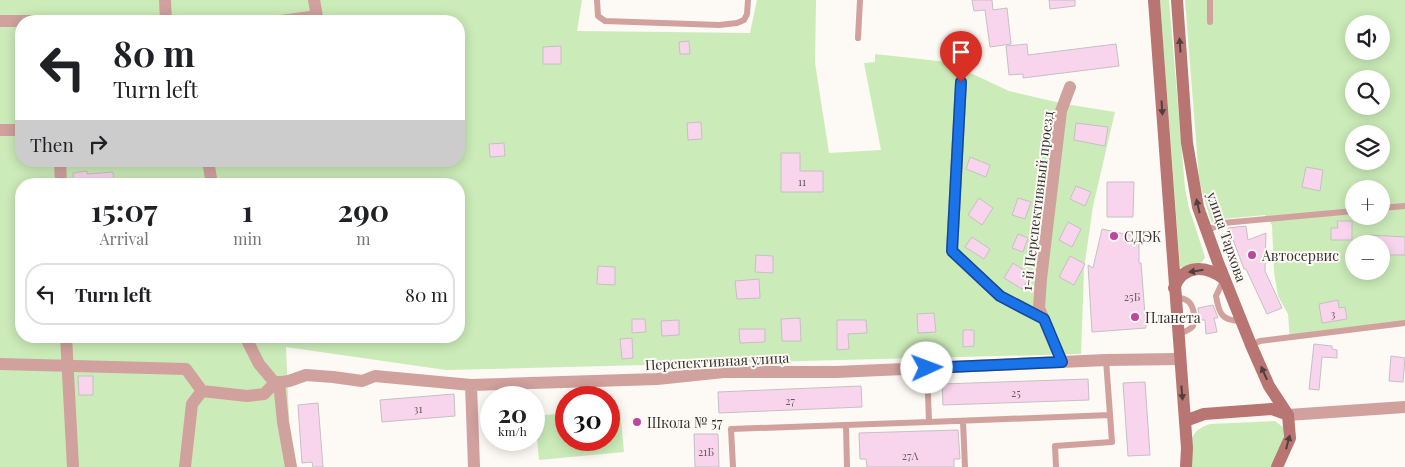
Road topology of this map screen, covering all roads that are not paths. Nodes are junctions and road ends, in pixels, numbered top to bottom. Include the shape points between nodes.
1 (165, 0) edge
2 (314, 0) edge
3 (597, 0) edge
4 (748, 0) edge
5 (860, 0) edge
6 (1154, 0) edge
7 (1177, 0) edge
8 (1210, 0) edge
9 (166, 15) edge
10 (318, 15) edge
11 (0, 20) edge
12 (15, 20) edge
13 (1210, 22) dead end
14 (858, 38) dead end
15 (961, 82) dead end
16 (1070, 87) dead end
17 (0, 130) edge
18 (15, 130) edge
19 (1405, 206) edge
20 (1390, 207) edge
21 (1345, 212) edge
22 (1206, 231) junction
23 (1224, 279) junction
24 (1174, 293) junction
25 (1044, 319) junction
26 (1405, 323) edge
27 (1178, 335) junction
28 (66, 343) edge
29 (248, 343) edge
30 (1251, 345) junction
31 (1106, 360) junction
32 (1180, 360) junction
33 (1062, 362) junction
34 (0, 364) edge
35 (67, 365) junction
36 (927, 368) junction
37 (281, 382) junction
38 (471, 385) junction
39 (202, 391) junction
40 (1405, 407) edge
41 (1110, 415) junction
42 (1288, 415) junction
43 (963, 421) junction
44 (1185, 421) junction
45 (929, 422) junction
46 (846, 425) junction
47 (73, 467) edge
48 (185, 467) edge
49 (291, 467) edge
50 (474, 467) edge
51 (733, 467) edge
52 (847, 467) edge
53 (965, 467) edge
54 (1056, 467) edge
55 (1186, 467) edge
56 (1277, 467) edge

1 - 9 street
2 - 10 street
3 - 4 lane via 598,16 605,21 720,25 744,20
5 - 14 lane
6 -> 24 main road
22 -> 7 main road, улица Тархова via 1198,207 1187,143
8 - 13 lane
11 - 12 street
15 - 25 street via 952,251 1000,296
16 - 25 street, 1-й Перспективный проезд via 1061,111 1041,279 1039,308
17 - 18 street
19 - 20 lane
21 - 22 lane via 1223,223
22 - 23 main road, улица Тархова
23 -> 24 main road via 1215,272 1194,270 1180,276
23 - 30 main road, улица Тархова
24 - 27 main road
24 - 27 lane via 1193,305 1195,320 1188,330
25 - 33 street, 1-й Перспективный проезд
26 - 30 lane via 1260,341
27 - 32 main road
28 - 35 street
29 - 37 street via 259,364
42 -> 30 main road, улица Тархова via 1269,386
31 - 32 street, Перспективная улица
31 - 33 street, Перспективная улица
31 - 41 lane
32 -> 44 main road
33 - 36 street, Перспективная улица
34 - 35 street
35 - 39 street via 186,369
35 - 47 street
36 - 38 street, Перспективная улица via 724,372 657,379
36 - 45 lane
37 - 38 street, Перспективная улица via 306,376 362,382 375,376
37 - 39 street, Перспективная улица via 264,394 247,396
37 - 49 street via 283,422
38 - 50 street
39 - 48 street via 192,404
40 - 42 street
41 - 43 lane
41 - 54 lane via 1112,442 1054,446
42 - 44 main road via 1272,409 1204,414
56 -> 42 main road via 1290,438
43 - 45 lane
43 - 53 lane
44 - 55 main road
45 - 46 lane
46 - 51 lane via 731,430
46 - 52 lane

